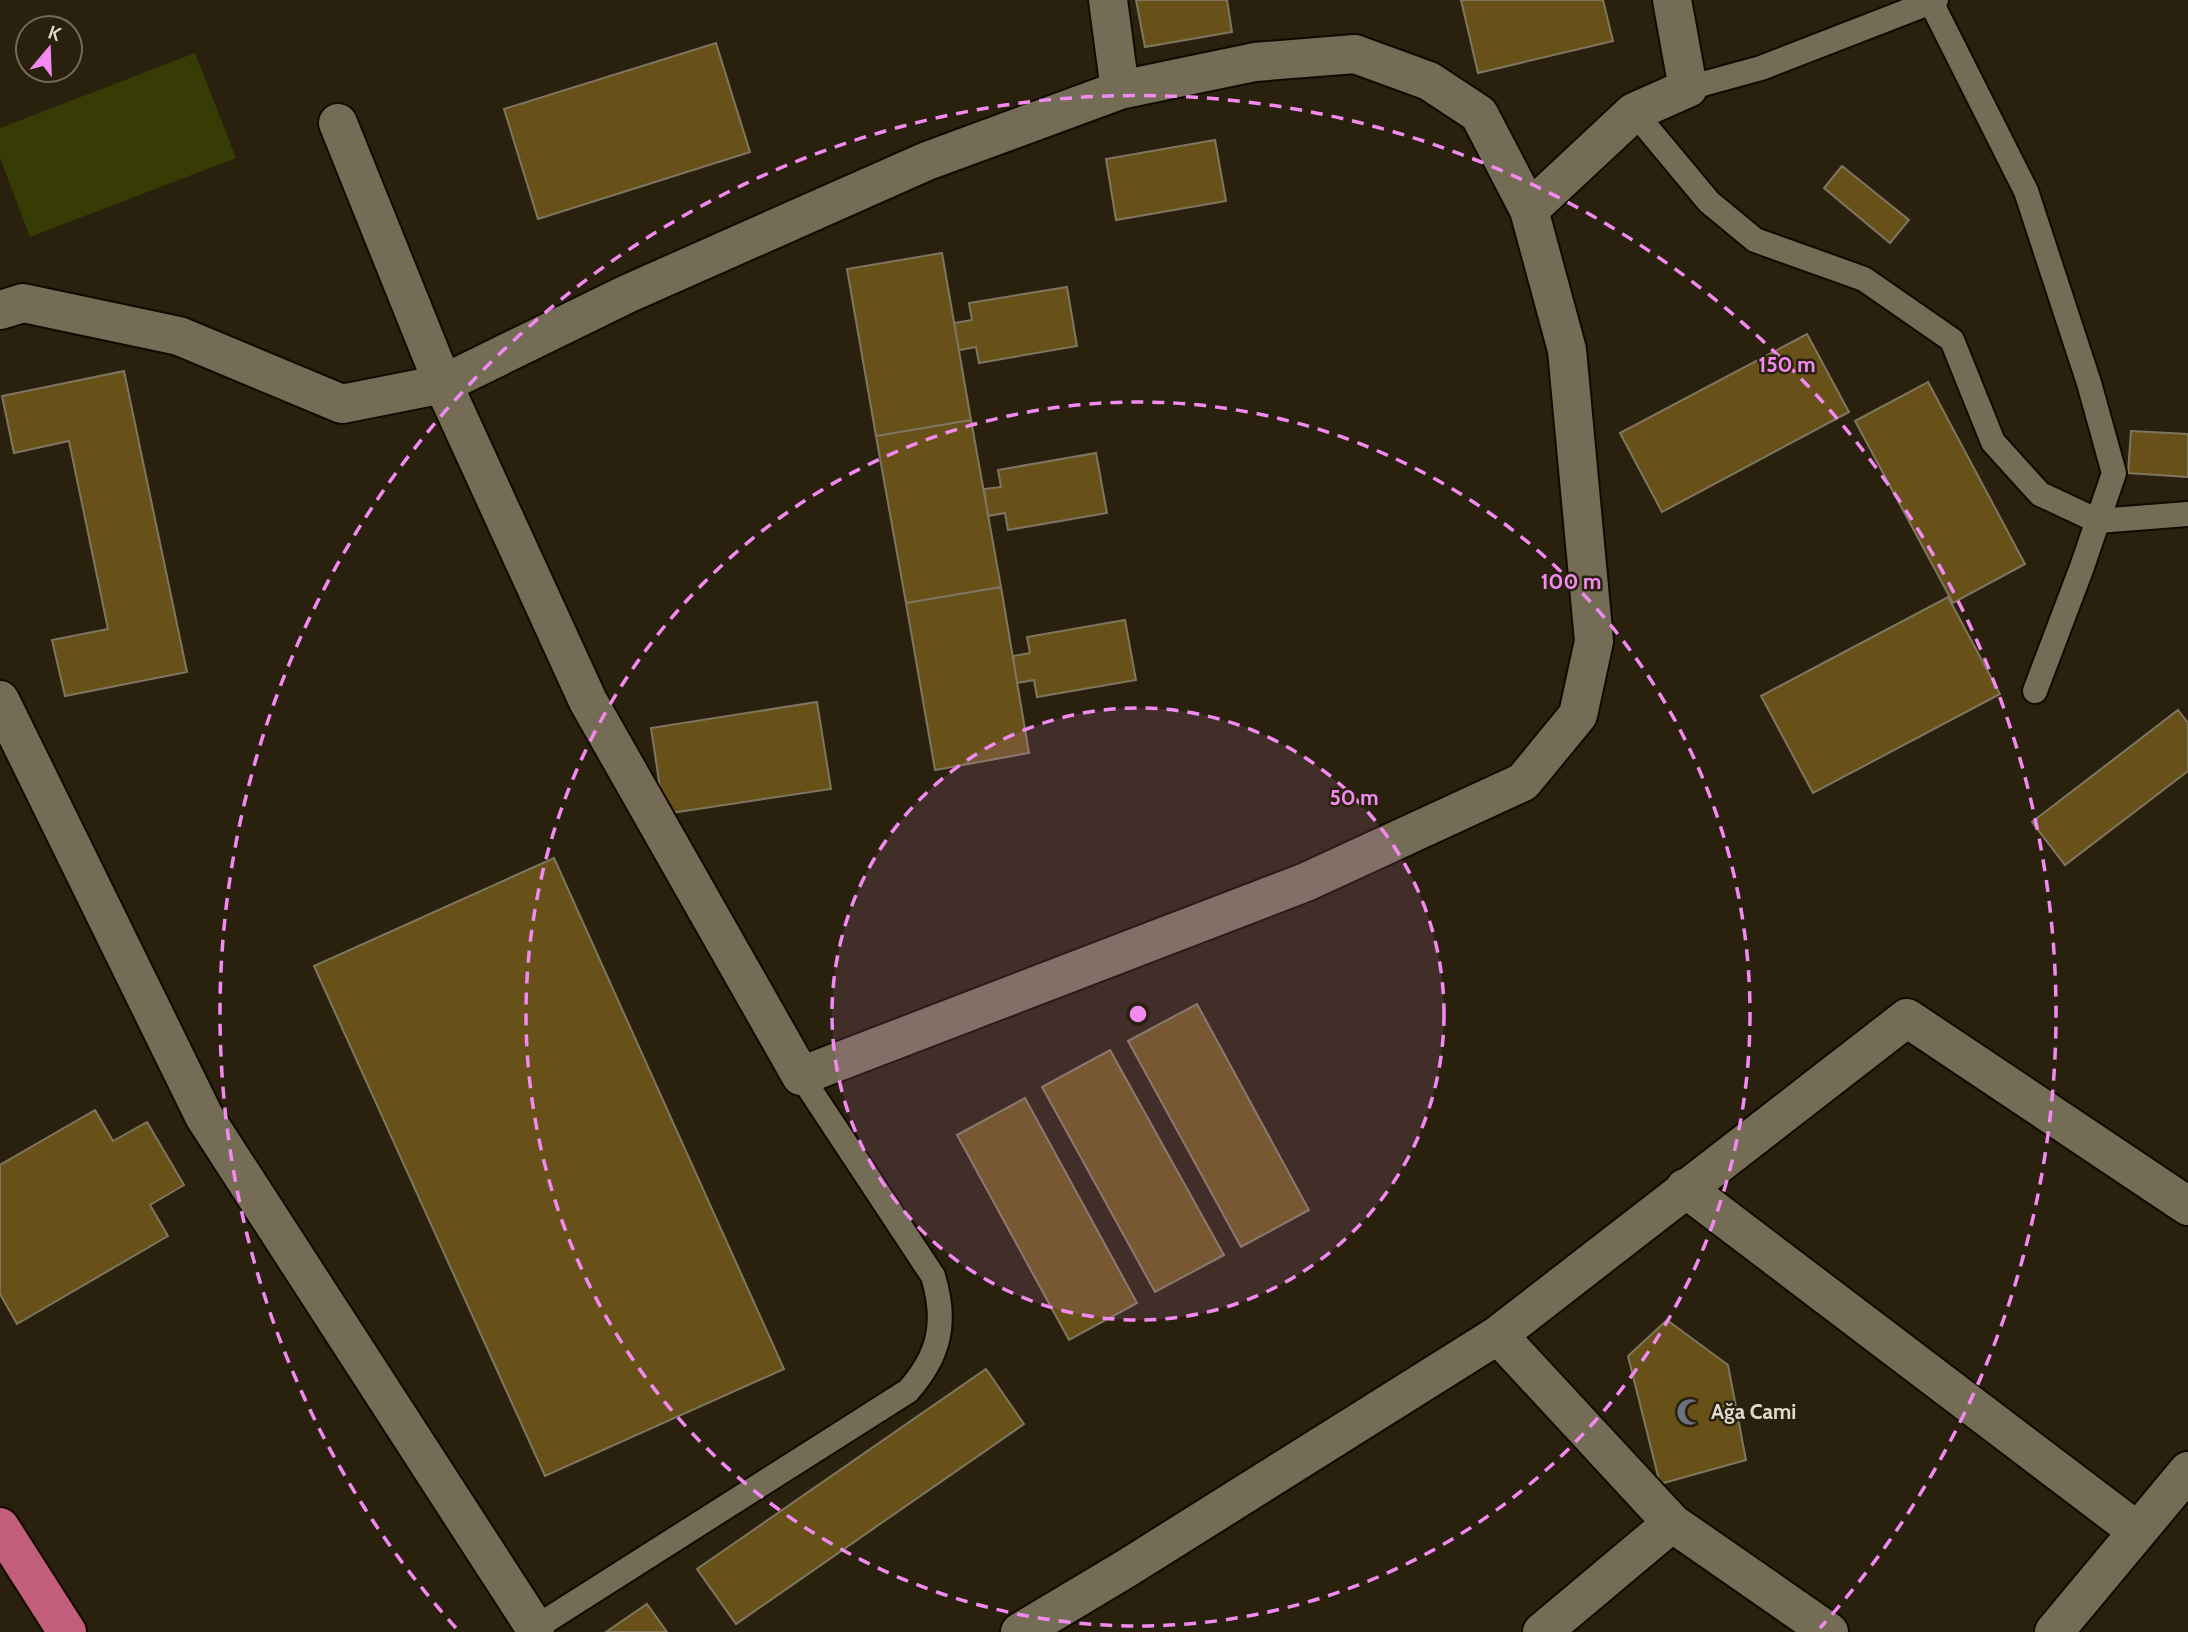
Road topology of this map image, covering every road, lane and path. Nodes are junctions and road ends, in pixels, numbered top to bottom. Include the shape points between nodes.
1 (1108, 0) edge
2 (1672, 0) edge
3 (1932, 1) edge
4 (1688, 88) junction
5 (1120, 90) junction
6 (1634, 112) junction
7 (338, 123) dead end
8 (1528, 210) junction
9 (0, 310) edge
10 (443, 384) junction
11 (2188, 514) edge
12 (2098, 521) junction
13 (2035, 691) dead end
14 (0, 700) edge
15 (801, 1076) junction
16 (1685, 1188) junction
17 (2188, 1206) edge
18 (1498, 1335) junction
19 (2188, 1471) edge
20 (1672, 1523) junction
21 (0, 1527) edge
22 (2137, 1531) junction
23 (535, 1628) joint
24 (67, 1632) edge
25 (1020, 1632) edge
26 (1542, 1632) edge
27 (1829, 1632) edge
28 (2054, 1632) edge

1 - 5 street
2 - 4 street
3 - 4 lane via 1761,68
3 - 12 lane via 2025,191 2089,383 2114,473
4 - 6 street
5 - 8 street via 1255,62 1355,54 1429,81 1479,114
5 - 10 street via 914,166 627,294
6 - 8 street
6 - 12 lane via 1709,202 1755,240 1864,279 1952,340 1993,442 2040,494
7 - 10 street
8 - 15 street via 1567,350 1594,641 1578,715 1522,782 1306,881
9 - 10 street via 23,303 179,336 342,404
10 - 15 street via 588,701
11 - 12 lane
12 - 13 lane
14 - 23 street via 204,1116
15 - 23 lane via 933,1276 941,1315 933,1355 908,1391
16 - 17 street via 1908,1018
16 - 18 street
16 - 22 street
18 - 20 street
18 - 25 street
19 - 22 street
20 - 26 street
20 - 27 street
21 - 24 highway
22 - 28 street

